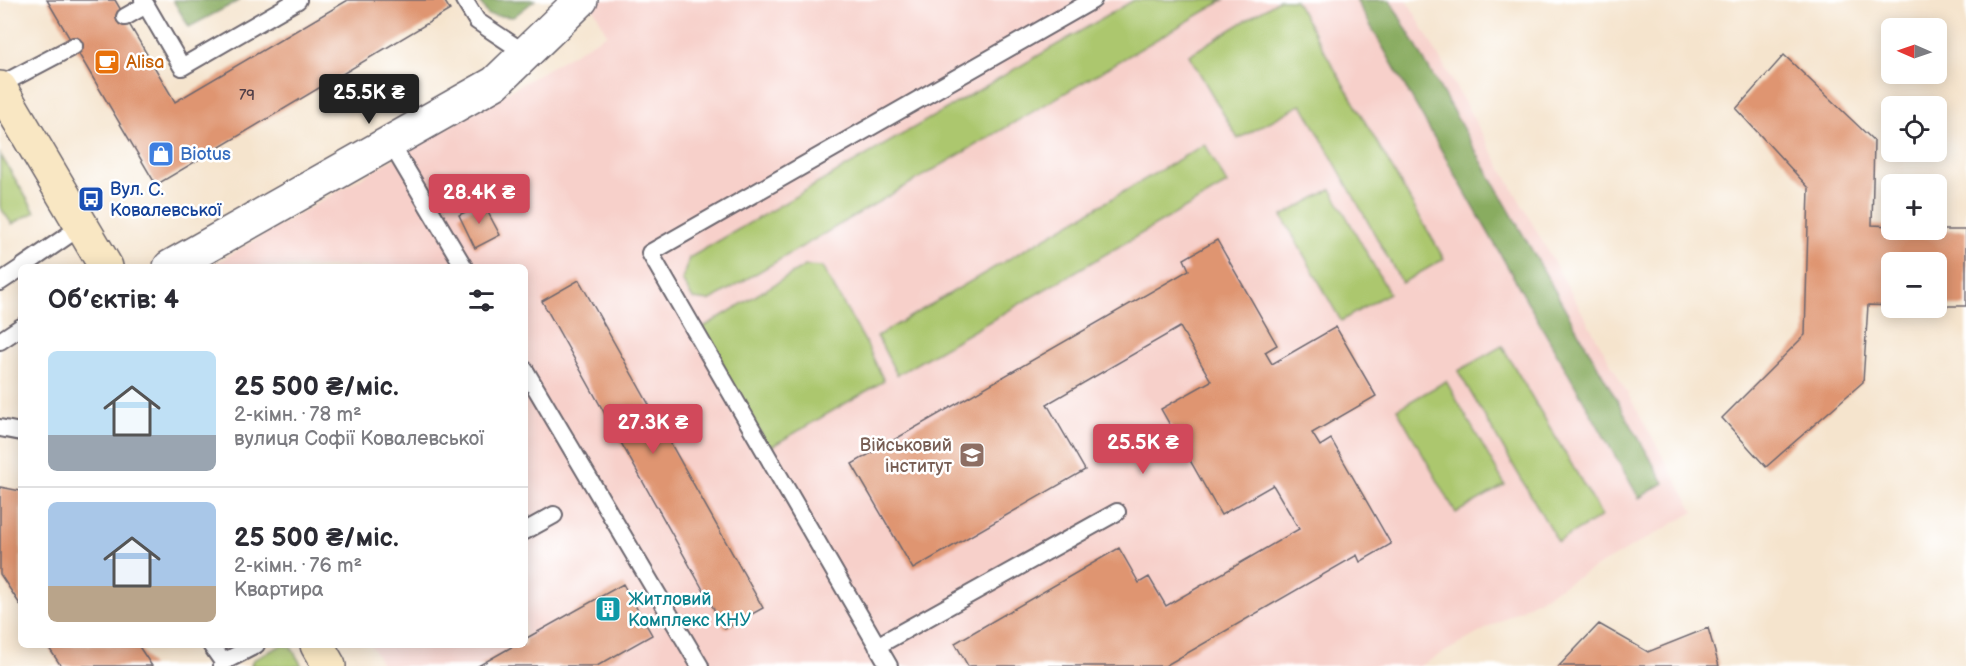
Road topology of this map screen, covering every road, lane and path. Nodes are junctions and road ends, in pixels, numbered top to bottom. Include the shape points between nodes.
1 (298, 0) edge
2 (464, 0) edge
3 (581, 0) edge
4 (1093, 0) edge
5 (145, 3) edge
6 (125, 17) dead end
7 (74, 46) dead end
8 (525, 53) junction
9 (0, 86) edge
10 (390, 142) junction
11 (83, 225) junction
12 (26, 264) edge
13 (104, 264) edge
14 (175, 264) edge
15 (462, 264) edge
16 (18, 270) edge
17 (0, 282) edge
18 (18, 329) edge
19 (0, 341) edge
20 (528, 375) edge
21 (0, 428) edge
22 (18, 431) edge
23 (1117, 512) dead end
24 (554, 515) dead end
25 (528, 529) edge
26 (877, 646) junction
27 (213, 648) edge
28 (251, 648) edge
29 (319, 648) edge
30 (222, 664) edge
31 (329, 666) edge
32 (700, 666) edge
33 (889, 666) edge

1 - 5 lane via 182,67
2 - 8 lane via 477,21
3 - 8 street
4 - 26 lane via 650,253
5 - 6 lane
7 - 9 lane
8 - 10 street via 495,83
9 - 11 street
10 - 14 street
10 - 15 lane
11 - 12 lane
11 - 13 street
16 - 17 lane
18 - 19 lane
20 - 32 lane
21 - 22 lane
23 - 26 lane
24 - 25 lane
26 - 33 lane
27 - 30 lane
28 - 30 lane
29 - 31 street

